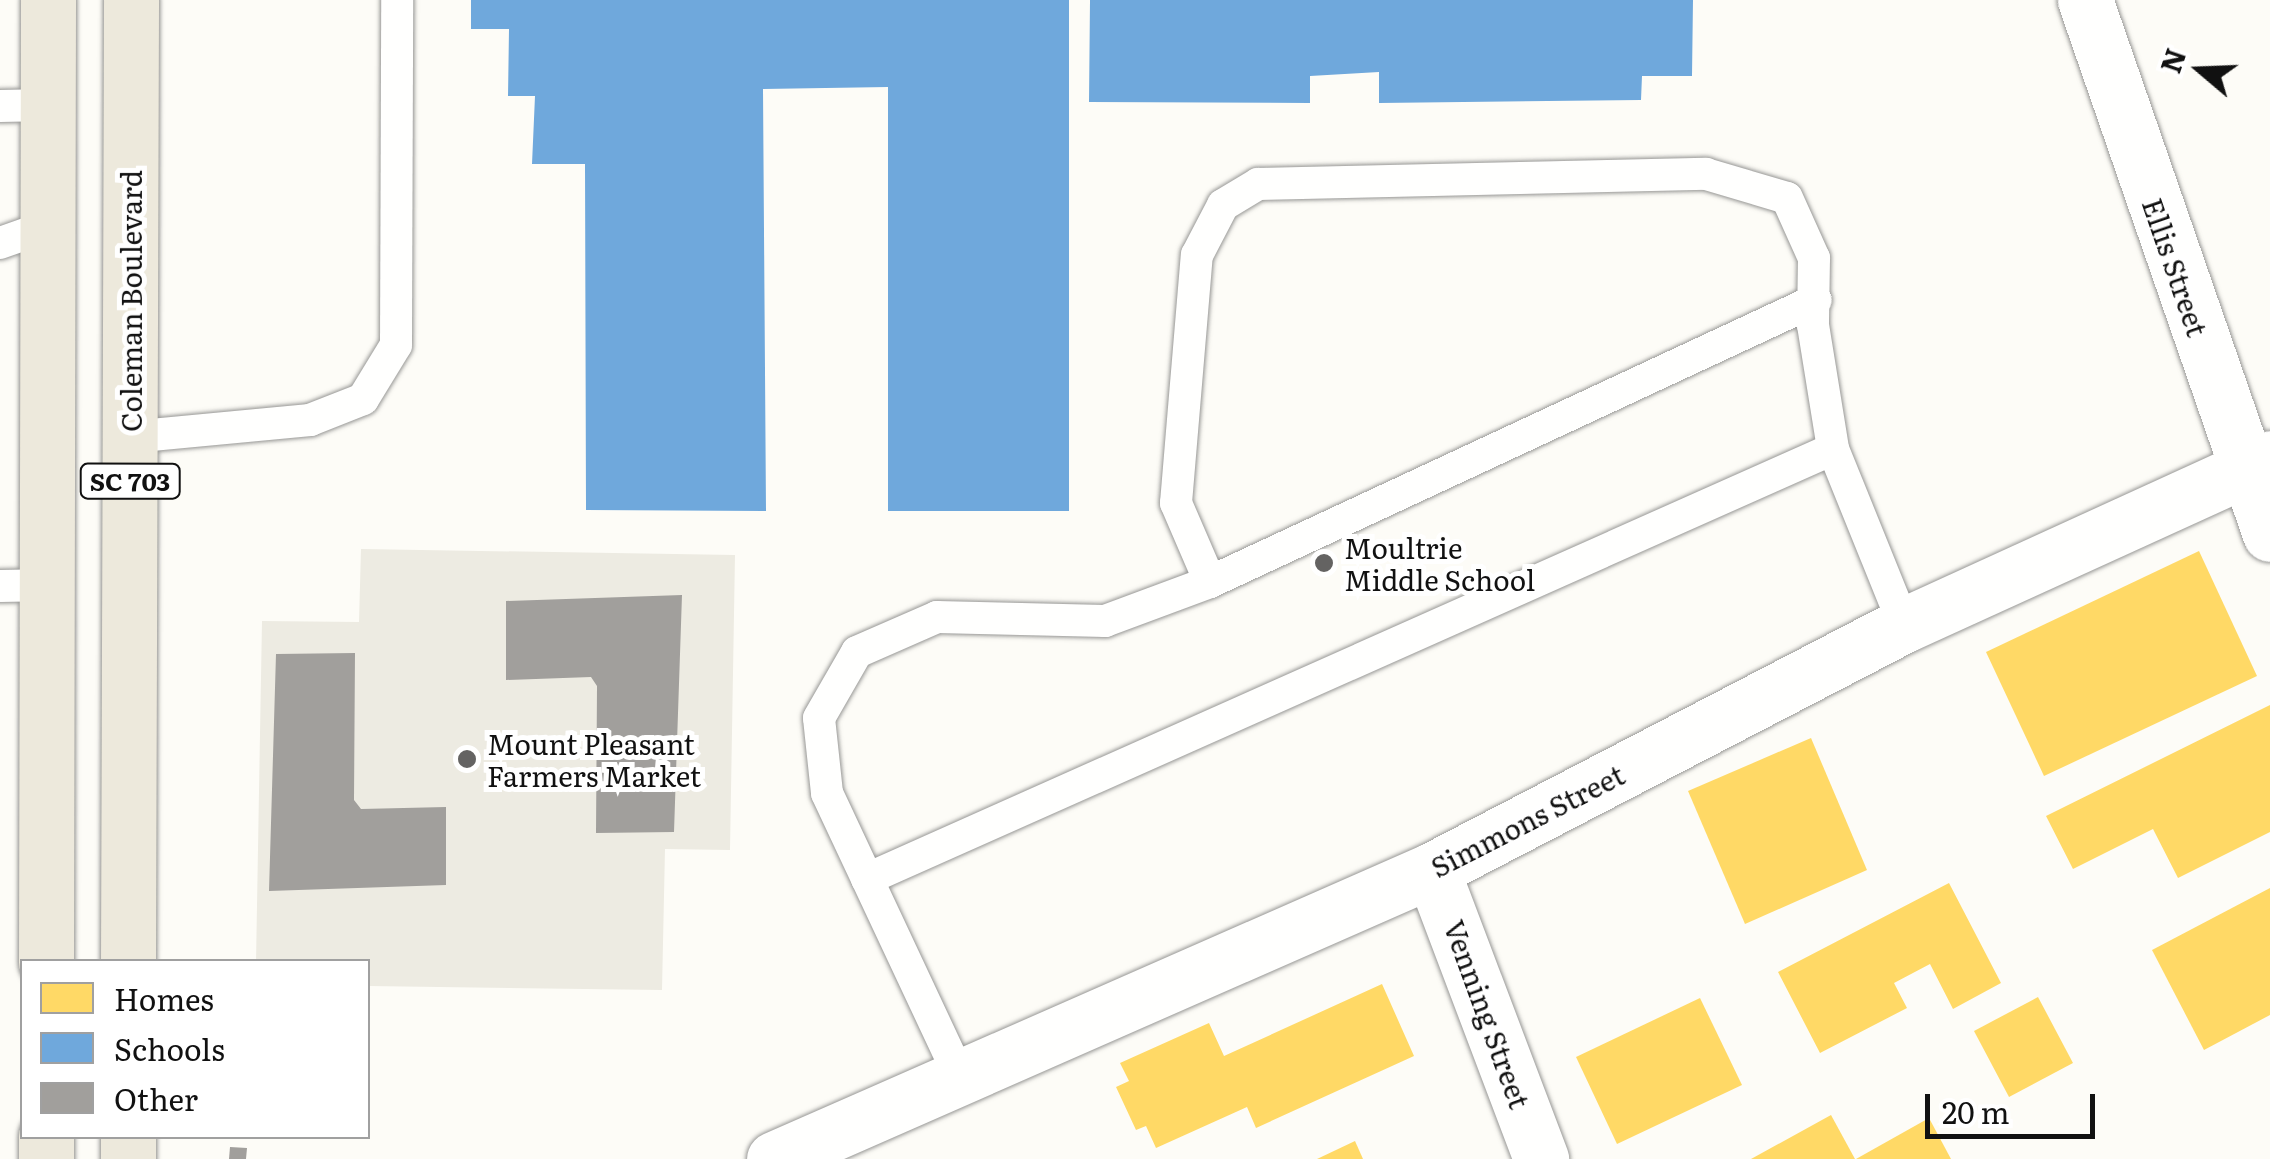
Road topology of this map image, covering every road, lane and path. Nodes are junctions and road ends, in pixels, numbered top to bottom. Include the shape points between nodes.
1 (48, 0) edge
2 (131, 0) edge
3 (397, 0) edge
4 (2085, 0) edge
5 (24, 106) edge
6 (24, 234) edge
7 (1816, 300) junction
8 (130, 437) junction
9 (1833, 449) junction
10 (2258, 464) edge
11 (2270, 534) edge
12 (1210, 582) junction
13 (24, 585) edge
14 (1904, 625) junction
15 (1432, 870) junction
16 (867, 880) junction
17 (46, 959) edge
18 (128, 959) edge
19 (958, 1075) junction
20 (774, 1159) edge
21 (1541, 1159) edge

1 - 5 main road, SC 703
2 - 8 main road, Coleman Boulevard / SC 703
3 - 8 lane via 396,346 363,399 310,420
4 - 10 street, Ellis Street
5 - 6 main road, SC 703
6 - 13 main road, SC 703
7 - 9 lane
7 - 12 lane
7 - 12 lane via 1814,258 1787,198 1706,174 1258,184 1223,205 1197,255 1176,503
8 - 18 main road, Coleman Boulevard / SC 703
9 - 14 lane
9 - 16 lane
10 - 11 street, Ellis Street
10 - 14 street, Simmons Street
12 - 16 lane via 1105,621 937,617 857,652 819,718 827,793
13 - 17 main road, SC 703
14 - 15 street, Simmons Street
15 - 19 street, Simmons Street
15 - 21 street, Venning Street
16 - 19 lane
19 - 20 street, Simmons Street

